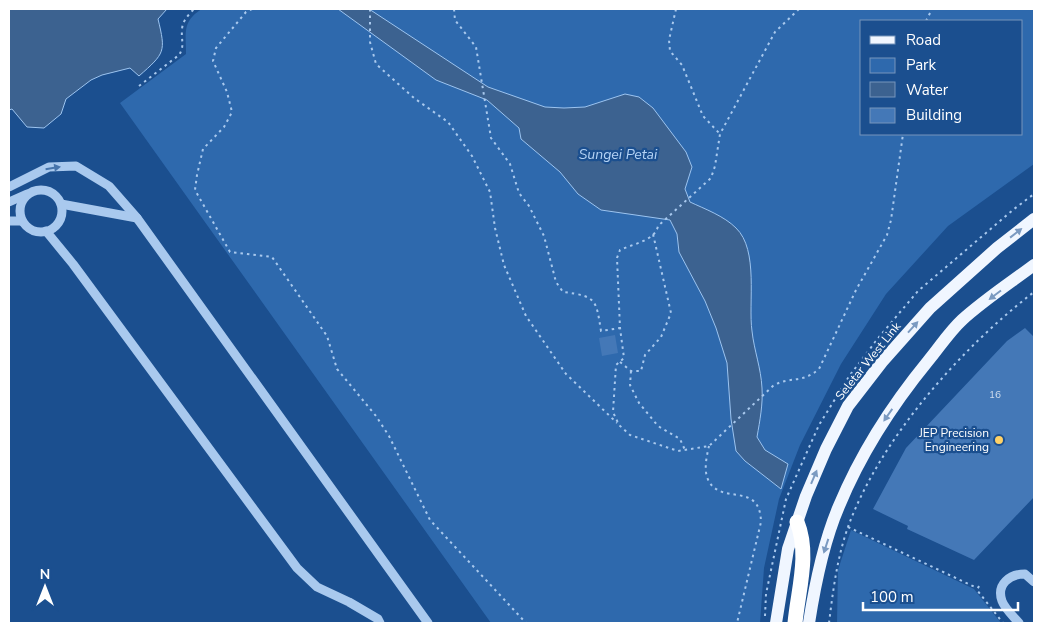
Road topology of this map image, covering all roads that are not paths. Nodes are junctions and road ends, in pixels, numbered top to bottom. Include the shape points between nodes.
1 (9, 187) edge
2 (32, 191) junction
3 (9, 202) edge
4 (61, 204) junction
5 (137, 218) junction
6 (1034, 219) edge
7 (9, 221) edge
8 (22, 221) junction
9 (46, 231) junction
10 (1034, 265) edge
11 (797, 522) junction
12 (1034, 582) edge
13 (380, 623) edge
14 (428, 623) edge
15 (776, 623) edge
16 (796, 623) edge
17 (809, 623) edge
18 (1019, 623) edge

1 -> 5 street via 50,167 76,166 109,186
2 - 3 street
2 - 4 street via 46,190
2 - 8 street via 22,201
4 - 5 street
4 - 9 street via 58,224
5 - 14 street
11 -> 6 main road, Seletar West Link via 826,449 848,406 882,362 930,308
7 - 8 street
8 - 9 street via 32,230
9 - 13 street via 297,568 317,587 349,602
10 -> 17 main road via 961,321 885,418 838,507 814,590
11 - 15 main road, Seletar West Link via 788,549
11 - 16 highway via 804,550
12 - 18 street via 1020,574 1005,580 1002,586 1002,602

